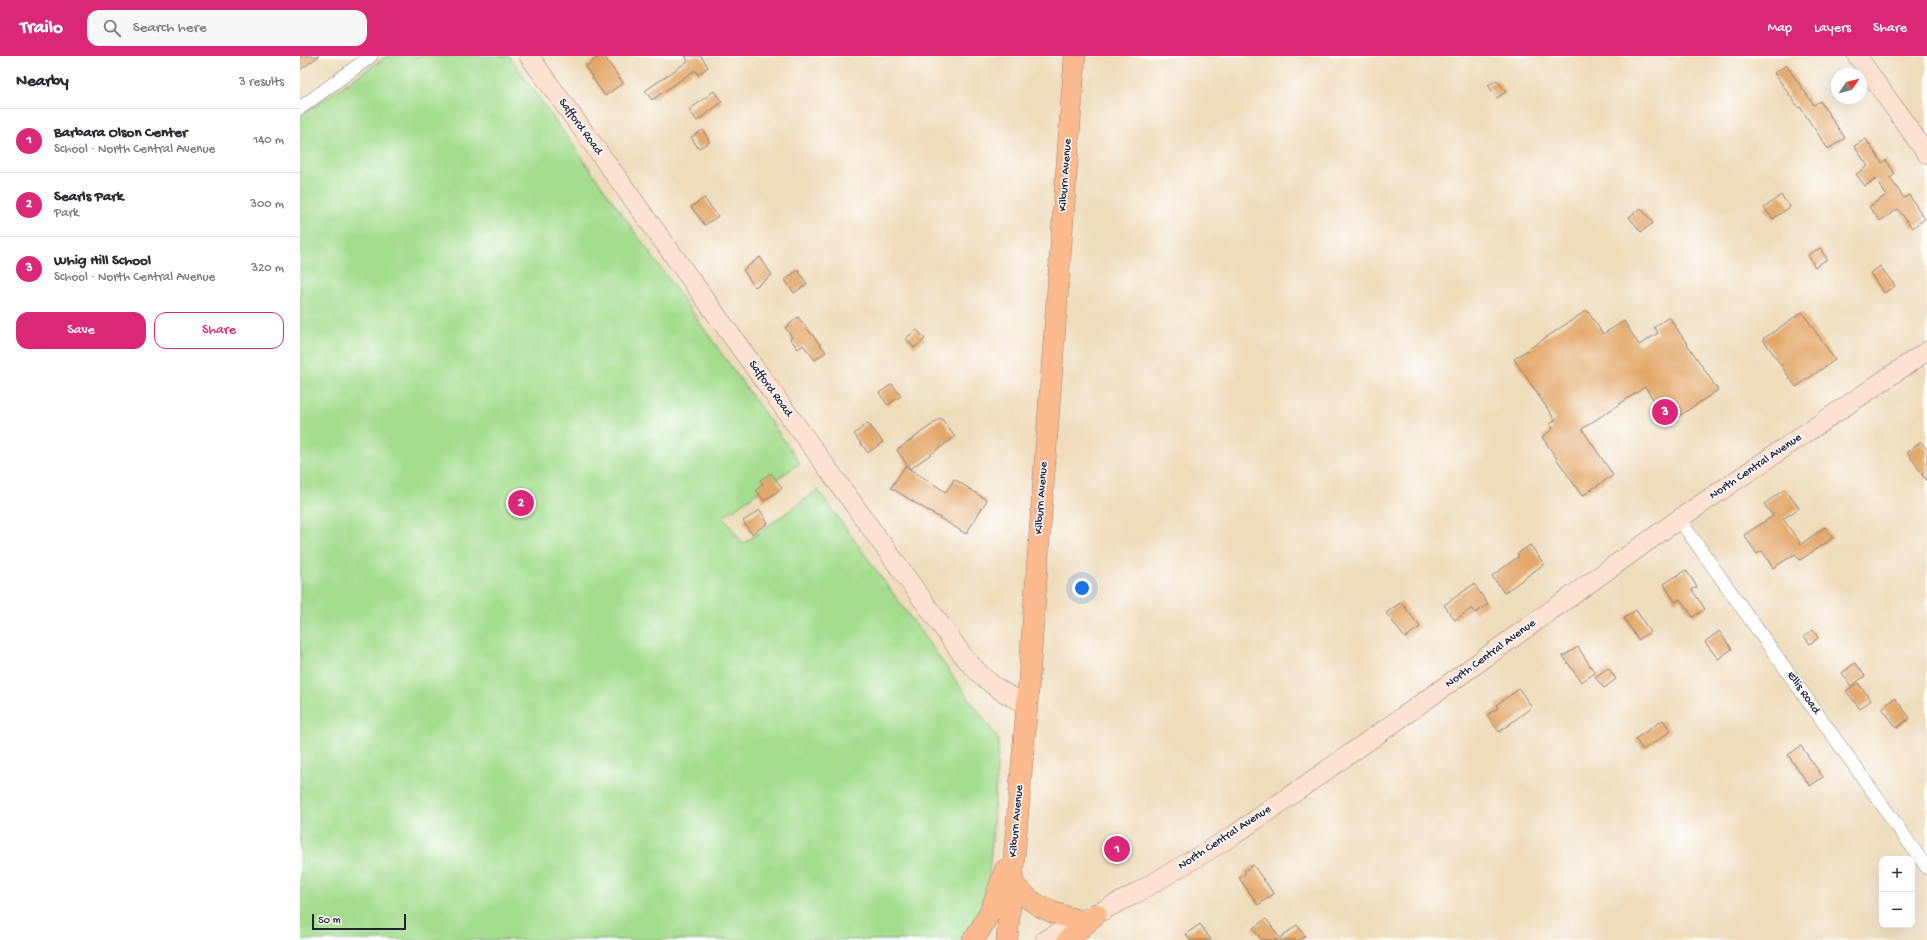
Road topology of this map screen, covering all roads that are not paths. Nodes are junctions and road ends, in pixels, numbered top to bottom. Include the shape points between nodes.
1 (371, 56) edge
2 (529, 56) edge
3 (1075, 56) edge
4 (1857, 56) edge
5 (300, 108) edge
6 (1927, 154) edge
7 (1927, 351) edge
8 (1679, 519) junction
9 (1027, 704) junction
10 (1016, 833) junction
11 (1927, 868) edge
12 (1012, 882) junction
13 (1089, 918) junction
14 (973, 940) edge
15 (1007, 940) edge
16 (1045, 940) edge
17 (1068, 940) edge

1 - 5 street
2 - 9 main road, Safford Road via 964,657 981,677 1000,692
3 - 9 main road, Kilburn Avenue
4 - 6 main road
7 - 8 main road, North Central Avenue
8 - 11 street, Ellis Road
8 - 13 main road, North Central Avenue via 1234,834 1135,894
9 - 10 main road, Kilburn Avenue
10 - 12 main road, Kilburn Avenue
10 - 14 main road via 994,906
12 - 13 main road via 1031,902 1052,913
12 - 15 main road, Kilburn Avenue
13 - 16 main road, North Central Avenue
13 - 17 main road

